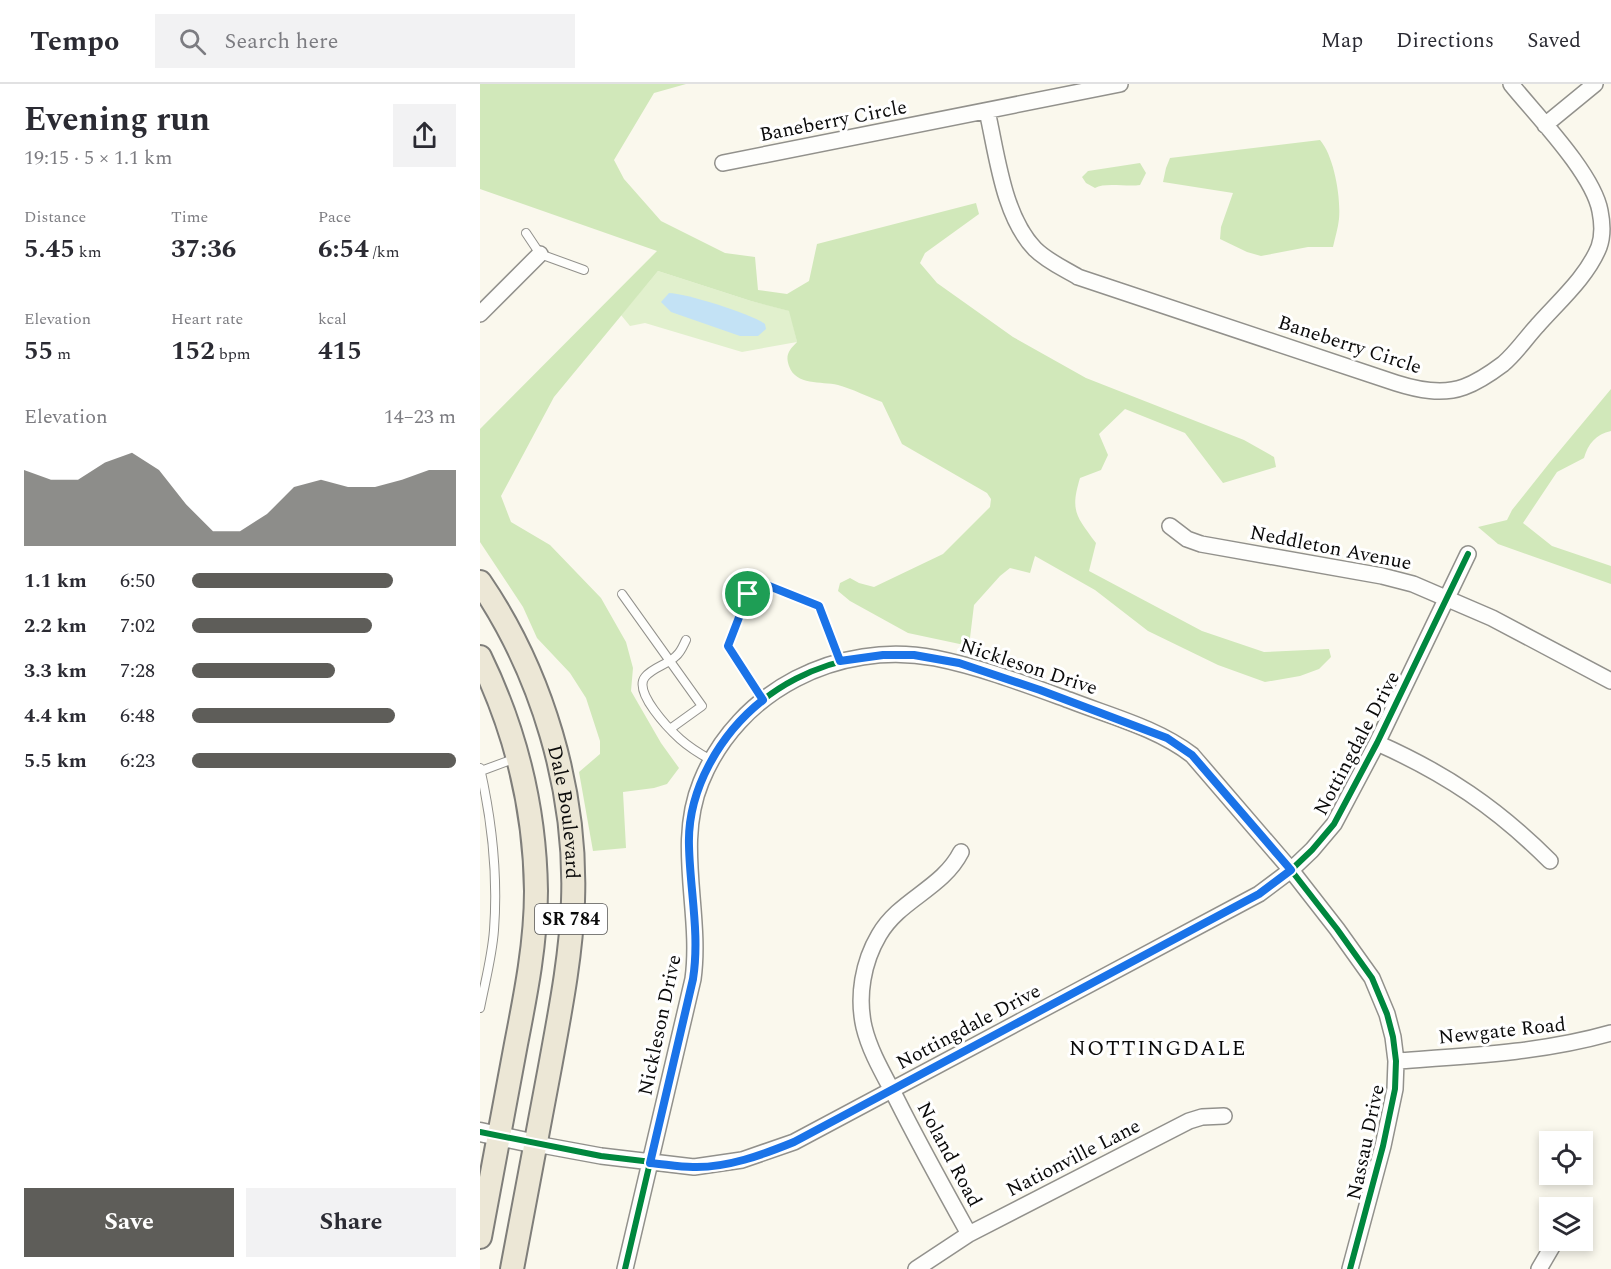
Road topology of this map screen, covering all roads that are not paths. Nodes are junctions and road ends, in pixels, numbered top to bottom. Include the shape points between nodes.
1 (1120, 84) edge
2 (1511, 84) edge
3 (1595, 84) edge
4 (987, 111) junction
5 (1545, 125) junction
6 (723, 163) dead end
7 (526, 232) dead end
8 (540, 254) junction
9 (584, 270) dead end
10 (480, 314) edge
11 (1170, 526) dead end
12 (1468, 554) dead end
13 (480, 582) edge
14 (622, 594) dead end
15 (1446, 597) junction
16 (686, 640) dead end
17 (480, 657) edge
18 (670, 660) junction
19 (840, 661) junction
20 (1611, 681) edge
21 (763, 700) junction
22 (670, 729) junction
23 (1377, 743) junction
24 (556, 751) junction
25 (518, 757) junction
26 (711, 760) junction
27 (480, 769) edge
28 (961, 852) dead end
29 (1550, 861) dead end
30 (1291, 870) junction
31 (480, 1008) edge
32 (1611, 1034) edge
33 (1396, 1061) junction
34 (892, 1090) junction
35 (1224, 1116) dead end
36 (490, 1134) edge
37 (536, 1144) junction
38 (650, 1163) junction
39 (969, 1234) junction
40 (480, 1237) edge
41 (1550, 1251) edge
42 (512, 1269) edge
43 (625, 1269) edge
44 (916, 1269) edge
45 (1350, 1269) edge
46 (1539, 1269) edge

1 - 4 street, Baneberry Circle
2 - 5 street, Baneberry Circle
3 - 5 street
4 - 5 street, Baneberry Circle via 1007,199 1017,223 1046,258 1077,277 1418,390 1444,391 1484,378 1505,362 1584,272 1599,246 1600,210 1594,191
4 - 6 street, Baneberry Circle
7 - 8 lane
8 - 9 lane
8 - 10 street
11 - 15 street, Neddleton Avenue via 1201,544 1382,576
12 - 15 street, Nottingdale Drive
13 - 24 main road, Dale Boulevard / SR 784 via 524,660
14 - 18 lane
15 - 20 street, Neddleton Avenue
15 - 23 street, Nottingdale Drive
16 - 18 lane via 680,653
17 - 25 main road, Dale Boulevard / SR 784
18 - 22 lane via 646,676 642,687
18 - 22 lane via 702,706
19 - 21 street, Nickleson Drive via 792,680
19 - 21 lane via 819,606 764,584 748,594 728,646
19 - 30 street, Nickleson Drive via 914,655 959,663 1167,738 1192,755
21 - 26 street, Nickleson Drive via 739,722
22 - 26 lane
23 - 29 street via 1473,794
23 - 30 street, Nottingdale Drive via 1334,824
24 - 25 main road
24 - 37 main road, Dale Boulevard / SR 784 via 567,809 573,900 568,962
25 - 27 lane
25 - 36 main road, Dale Boulevard / SR 784 via 533,840 534,924 529,975
26 - 38 street, Nickleson Drive via 694,804 688,845 696,938 693,979
27 - 31 lane via 492,842 495,896 491,953
28 - 34 street, Noland Road via 941,880 887,923 865,969 861,988 864,1026
30 - 33 street, Nassau Drive via 1372,978 1387,1014
30 - 34 street, Nottingdale Drive via 1259,894
32 - 33 street, Newgate Road via 1533,1050
33 - 45 street, Nassau Drive via 1395,1089 1383,1146
34 - 38 street, Nottingdale Drive via 769,1152 705,1166
34 - 39 street, Noland Road
35 - 39 street, Nationville Lane via 1189,1121
36 - 37 street
36 - 40 main road, Dale Boulevard / SR 784
37 - 38 street, Nottingdale Drive
37 - 42 main road, Dale Boulevard / SR 784
38 - 43 street, Nickleson Drive
39 - 44 street, Nationville Lane
41 - 46 street

